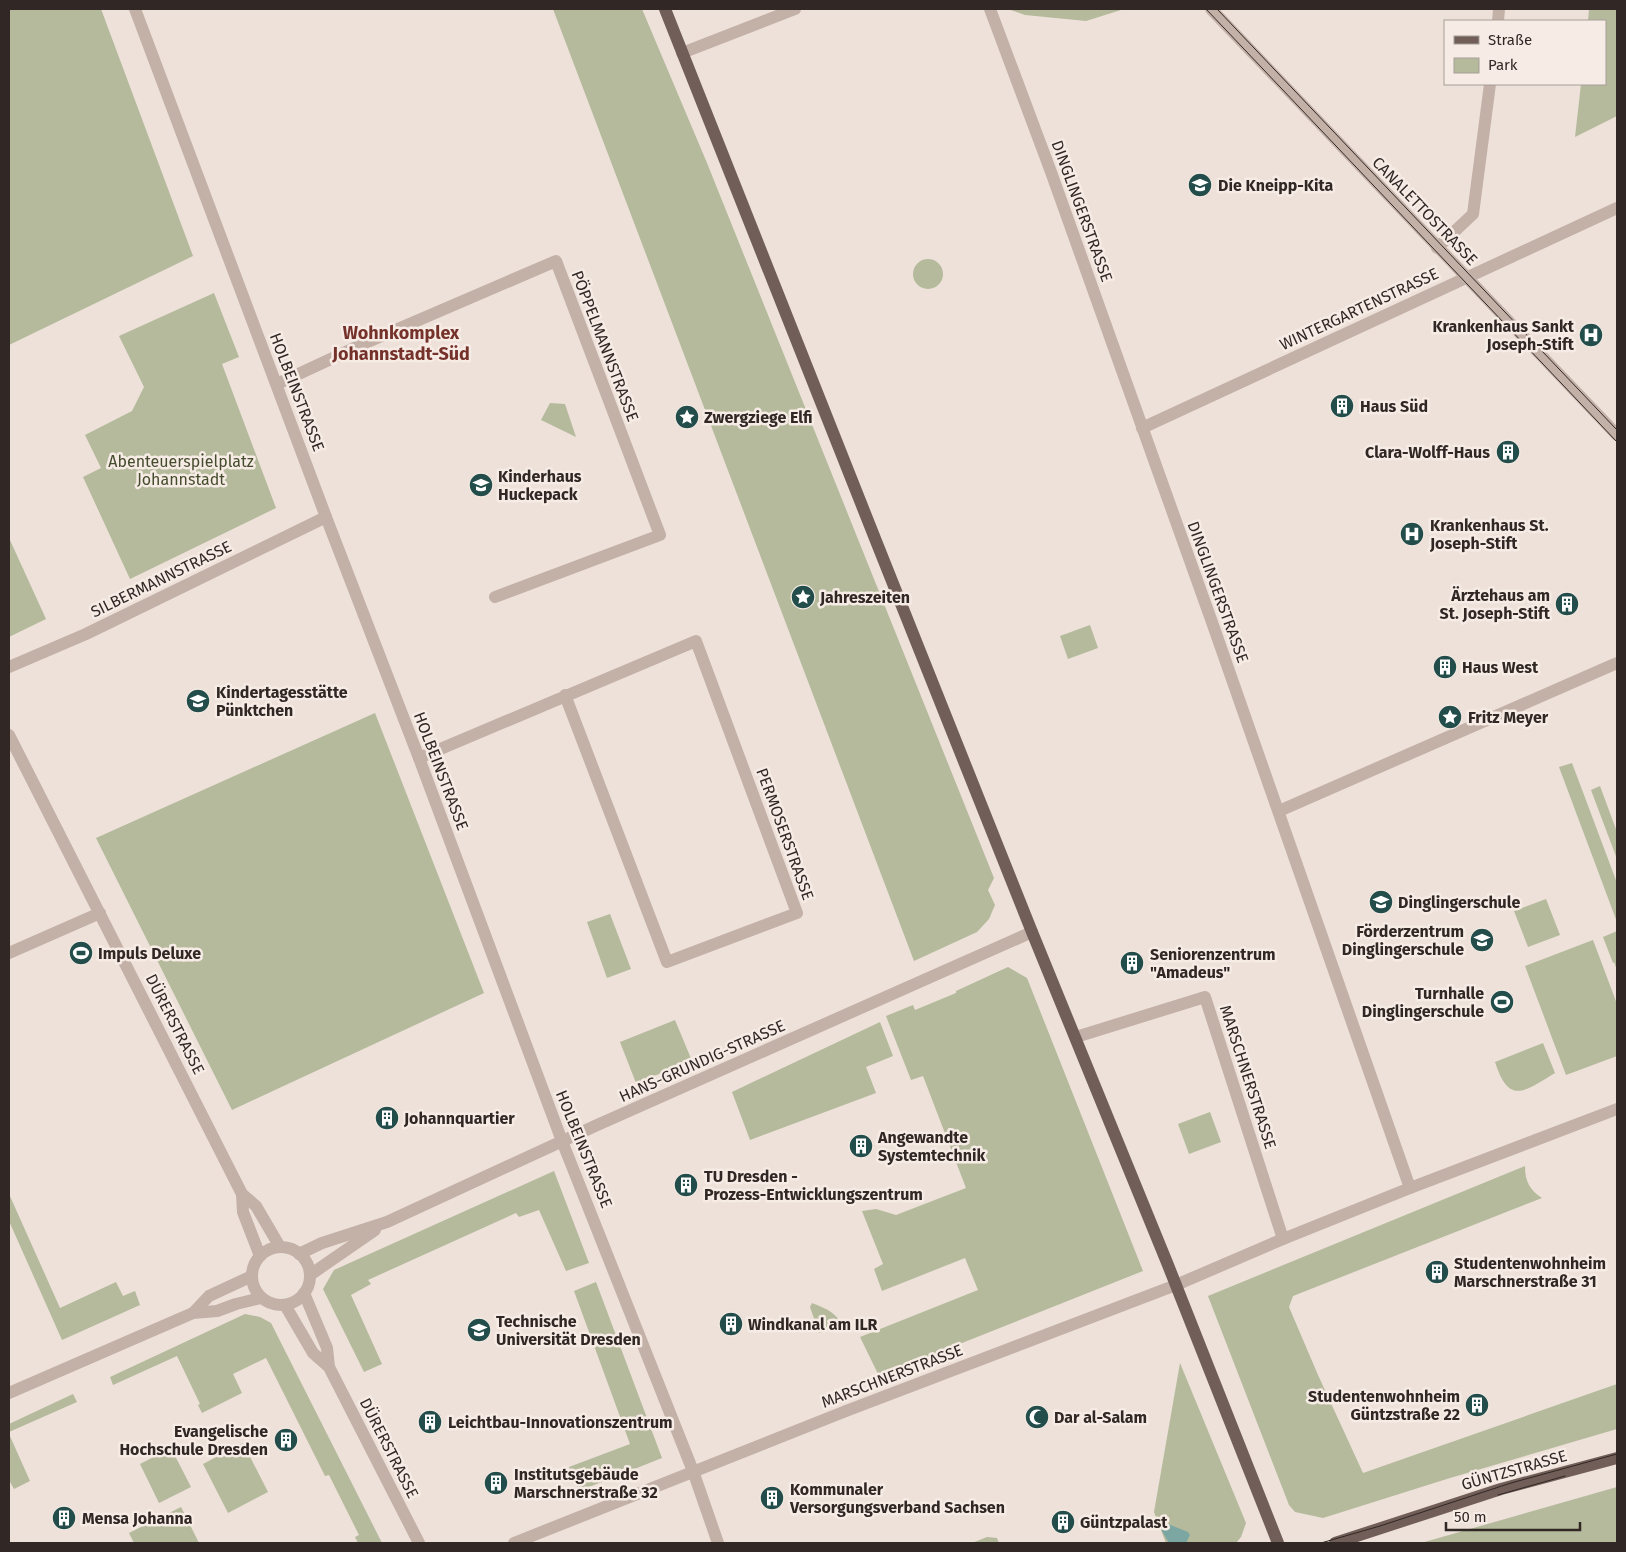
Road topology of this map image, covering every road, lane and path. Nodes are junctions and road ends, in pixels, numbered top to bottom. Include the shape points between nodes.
1 (135, 9) edge
2 (665, 9) edge
3 (795, 9) edge
4 (990, 9) edge
5 (1211, 9) edge
6 (682, 53) junction
7 (1490, 85) edge
8 (1617, 208) edge
9 (1438, 248) junction
10 (1466, 277) junction
11 (277, 384) junction
12 (1142, 428) junction
13 (1617, 436) edge
14 (326, 517) junction
15 (495, 597) dead end
16 (1617, 663) edge
17 (9, 666) edge
18 (566, 695) junction
19 (9, 735) edge
20 (419, 758) junction
21 (1279, 811) junction
22 (100, 913) junction
23 (1032, 932) junction
24 (9, 953) edge
25 (1076, 1037) junction
26 (1617, 1109) edge
27 (562, 1142) junction
28 (1410, 1188) junction
29 (242, 1194) junction
30 (388, 1222) junction
31 (1282, 1239) junction
32 (280, 1248) junction
33 (300, 1254) junction
34 (260, 1256) junction
35 (310, 1275) junction
36 (252, 1276) junction
37 (1176, 1284) junction
38 (304, 1293) junction
39 (261, 1298) junction
40 (285, 1305) junction
41 (193, 1312) junction
42 (330, 1367) junction
43 (9, 1393) edge
44 (1617, 1458) edge
45 (692, 1471) junction
46 (419, 1543) edge
47 (514, 1543) edge
48 (718, 1543) edge
49 (1278, 1543) edge
50 (1335, 1543) edge

1 - 11 street, HOLBEINSTRASSE
2 - 6 main road
3 - 6 street
4 - 12 street, DINGLINGERSTRASSE
5 - 9 street, CANALETTOSTRASSE
6 - 23 main road
7 - 9 street via 1473,214
8 - 10 street, WINTERGARTENSTRASSE
9 - 10 street, CANALETTOSTRASSE
10 - 12 street, WINTERGARTENSTRASSE
10 - 13 street, CANALETTOSTRASSE
11 - 14 street, HOLBEINSTRASSE
11 - 15 street, PÖPPELMANNSTRASSE via 556,261 660,535
12 - 21 street, DINGLINGERSTRASSE
14 - 17 street, SILBERMANNSTRASSE via 86,634
14 - 20 street, HOLBEINSTRASSE
16 - 21 street
18 - 18 street, PERMOSERSTRASSE via 696,641 797,913 667,962
18 - 20 street, PERMOSERSTRASSE
19 - 22 street, DÜRERSTRASSE
20 - 27 street, HOLBEINSTRASSE
21 - 28 street, DINGLINGERSTRASSE
22 - 24 street
22 - 29 street, DÜRERSTRASSE
23 - 25 main road
23 - 27 street, HANS-GRUNDIG-STRASSE
25 - 31 street, MARSCHNERSTRASSE via 1205,998
25 - 37 main road
26 - 28 street, MARSCHNERSTRASSE
27 - 30 street, HANS-GRUNDIG-STRASSE
27 - 45 street, HOLBEINSTRASSE
28 - 31 street, MARSCHNERSTRASSE
29 - 32 street, DÜRERSTRASSE via 256,1206
29 - 34 street, DÜRERSTRASSE via 243,1212
30 - 33 street, HANS-GRUNDIG-STRASSE via 322,1243
30 - 35 street, HANS-GRUNDIG-STRASSE
31 - 37 street, MARSCHNERSTRASSE
32 - 33 street
32 - 34 street
33 - 35 street
34 - 36 street
35 - 38 street
36 - 39 street via 255,1290
36 - 41 street via 209,1296
37 - 45 street, MARSCHNERSTRASSE
37 - 49 main road
38 - 40 street
38 - 42 street, DÜRERSTRASSE via 328,1348
39 - 40 street via 272,1304
39 - 41 street via 217,1311
40 - 42 street, DÜRERSTRASSE via 313,1353
41 - 43 street
42 - 46 street, DÜRERSTRASSE
44 - 50 main road, GÜNTZSTRASSE via 1501,1489
45 - 47 street, MARSCHNERSTRASSE
45 - 48 street, HOLBEINSTRASSE

